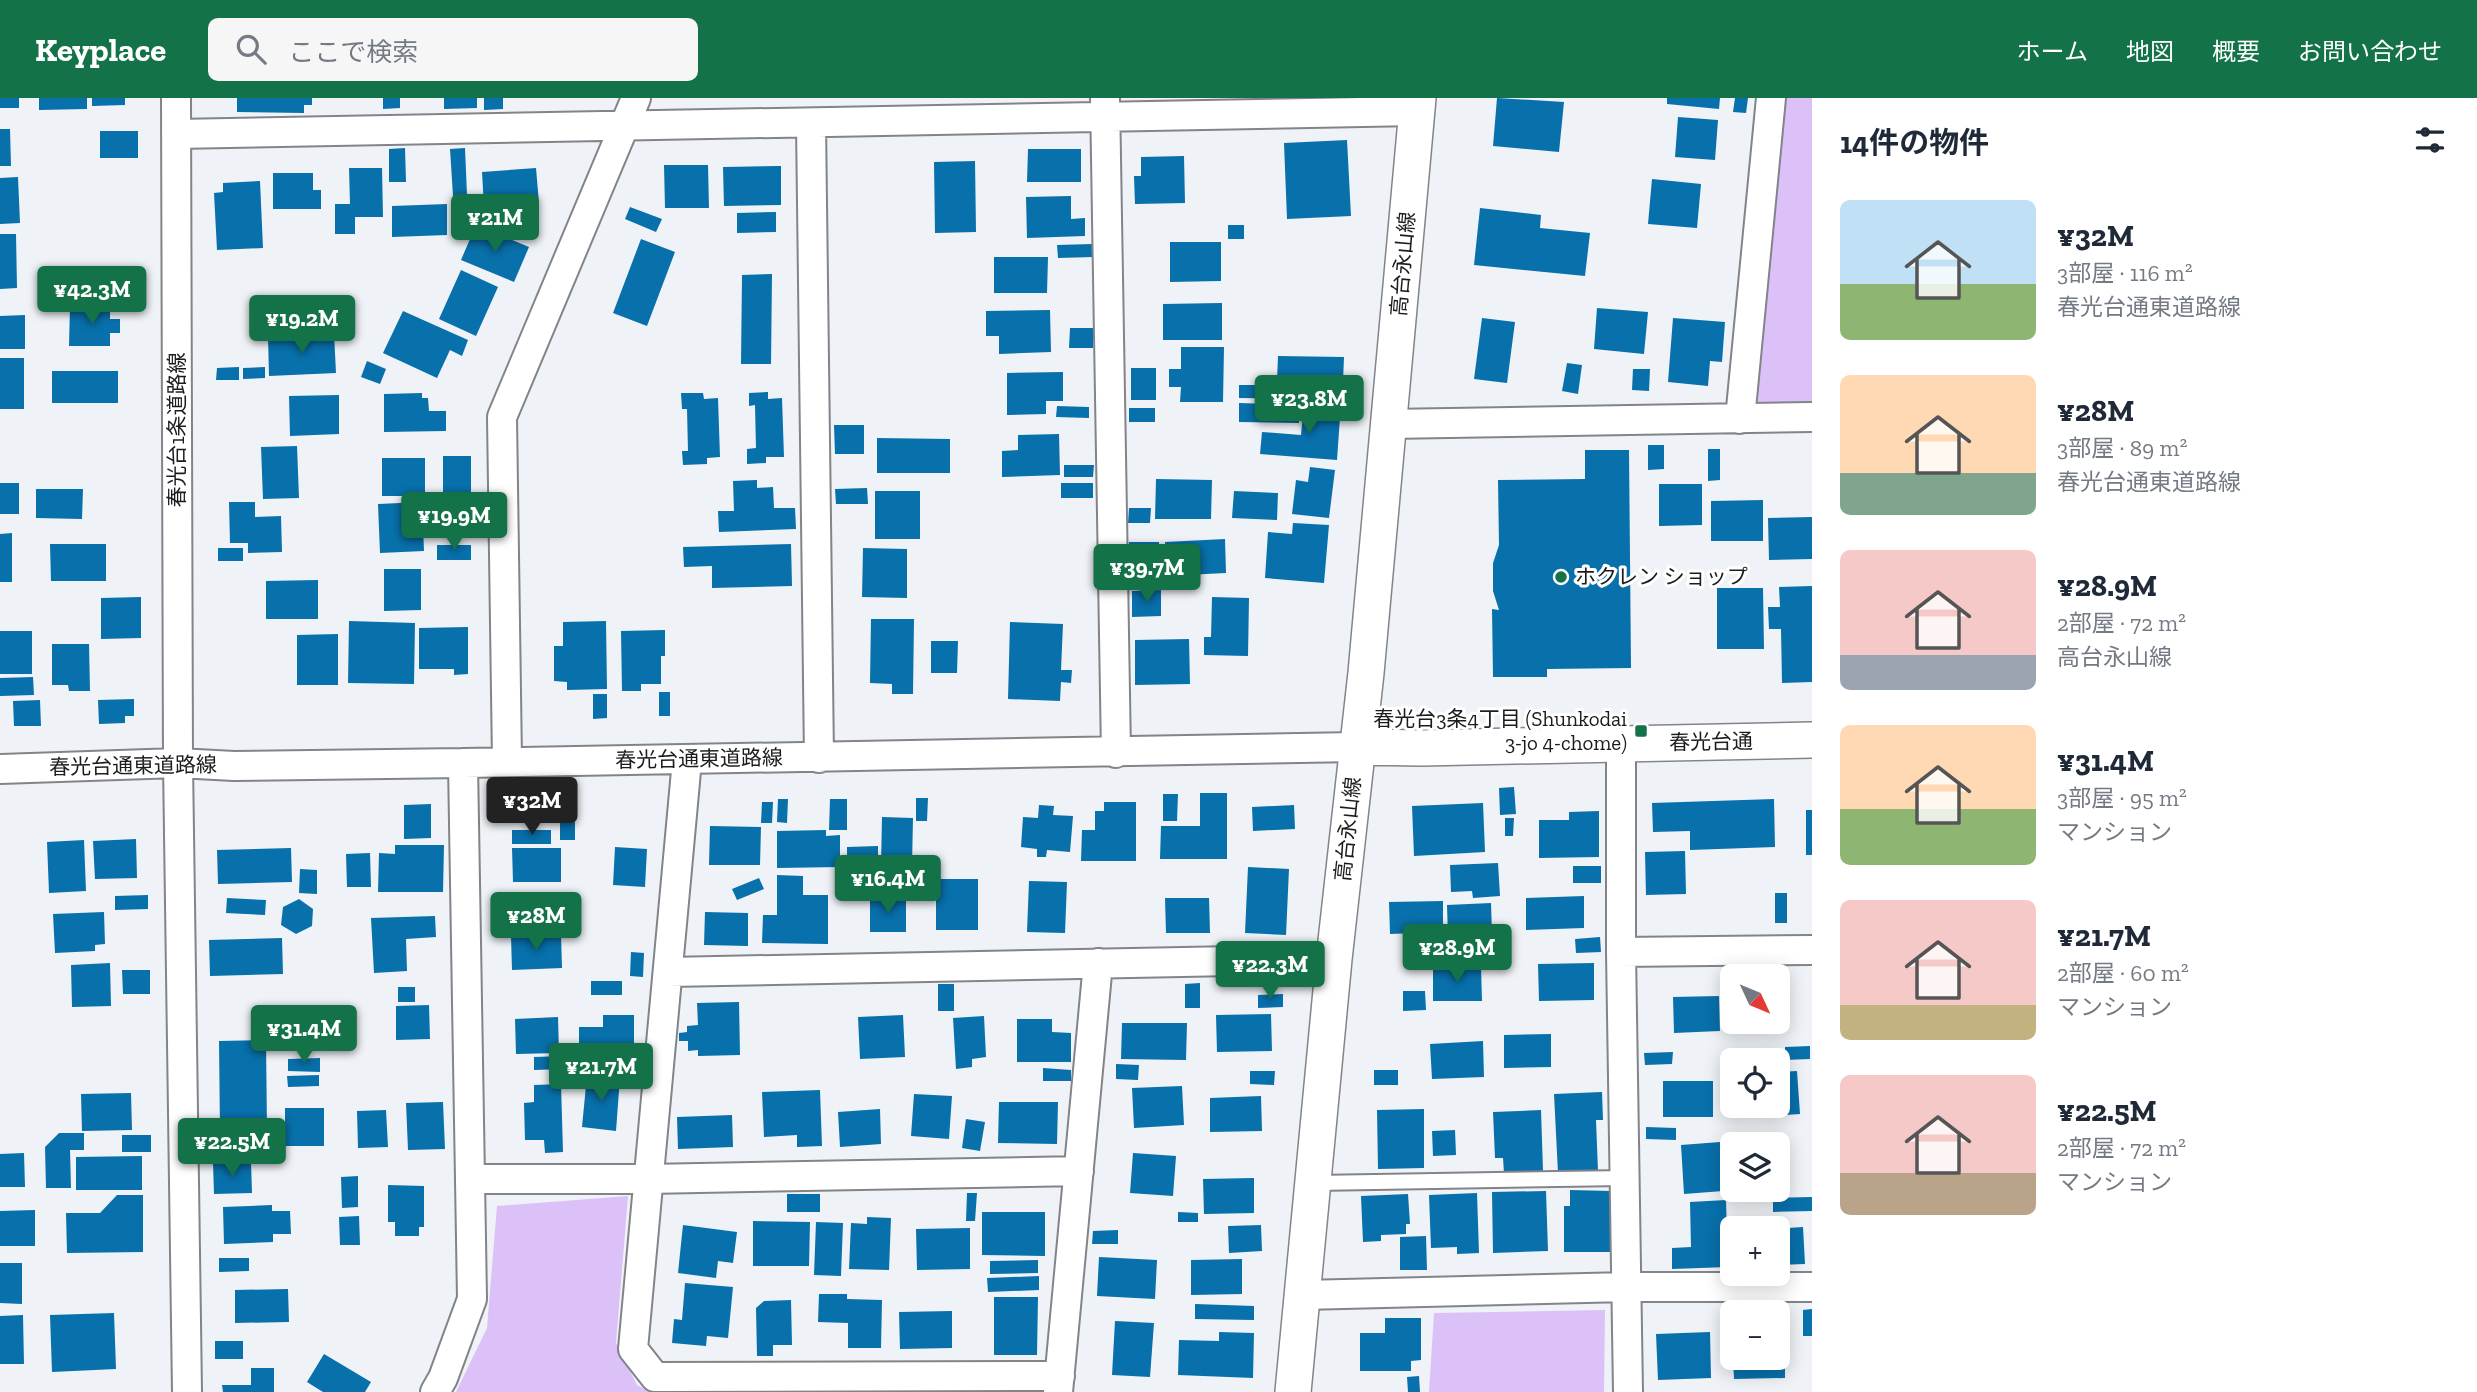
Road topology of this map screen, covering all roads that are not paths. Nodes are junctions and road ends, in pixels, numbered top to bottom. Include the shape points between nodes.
1 (176, 98) edge
2 (636, 98) edge
3 (1772, 98) edge
4 (1418, 104) edge
5 (1105, 108) edge
6 (811, 123) junction
7 (625, 126) junction
8 (177, 134) junction
9 (1812, 417) edge
10 (1740, 419) junction
11 (1388, 424) junction
12 (1812, 740) edge
13 (1622, 743) junction
14 (1357, 747) junction
15 (1116, 752) junction
16 (819, 758) junction
17 (687, 760) junction
18 (507, 761) junction
19 (178, 763) junction
20 (463, 763) junction
21 (0, 769) edge
22 (1812, 950) edge
23 (1621, 952) junction
24 (1335, 958) junction
25 (1098, 963) junction
26 (668, 972) junction
27 (1079, 1171) junction
28 (1625, 1178) junction
29 (472, 1179) junction
30 (647, 1179) junction
31 (1314, 1184) junction
32 (1627, 1287) junction
33 (1812, 1287) edge
34 (1303, 1295) junction
35 (1059, 1384) edge
36 (187, 1392) edge
37 (435, 1392) edge
38 (1293, 1392) edge
39 (1628, 1392) edge

1 - 8 street, 春光台1条道路線
2 - 7 street
3 - 10 street
4 - 5 street
4 - 11 street, 高台永山線
5 - 6 street
5 - 15 street
6 - 7 street
6 - 16 street
7 - 8 street
7 - 18 street via 502,417
8 - 19 street, 春光台1条道路線
9 - 10 street
10 - 11 street
11 - 14 street, 高台永山線
12 - 13 street, 春光台通
13 - 14 street, 春光台通
13 - 23 street
14 - 15 street, 春光台通東道路線
14 - 24 street, 高台永山線
15 - 16 street, 春光台通東道路線
16 - 17 street, 春光台通東道路線
17 - 18 street, 春光台通東道路線
17 - 26 street
18 - 20 street, 春光台通東道路線
19 - 20 street, 春光台通東道路線
19 - 21 street, 春光台通東道路線
19 - 36 street, 春光台1条道路線
20 - 29 street
22 - 23 street
23 - 28 street
24 - 25 street
24 - 31 street, 高台永山線
25 - 26 street
25 - 27 street
26 - 30 street
27 - 30 street
27 - 35 street
28 - 31 lane
28 - 32 street
29 - 30 street
29 - 37 street via 472,1299
30 - 35 street via 633,1349 655,1377
31 - 34 street, 高台永山線
32 - 33 street
32 - 34 street
32 - 39 street
34 - 38 street, 高台永山線

